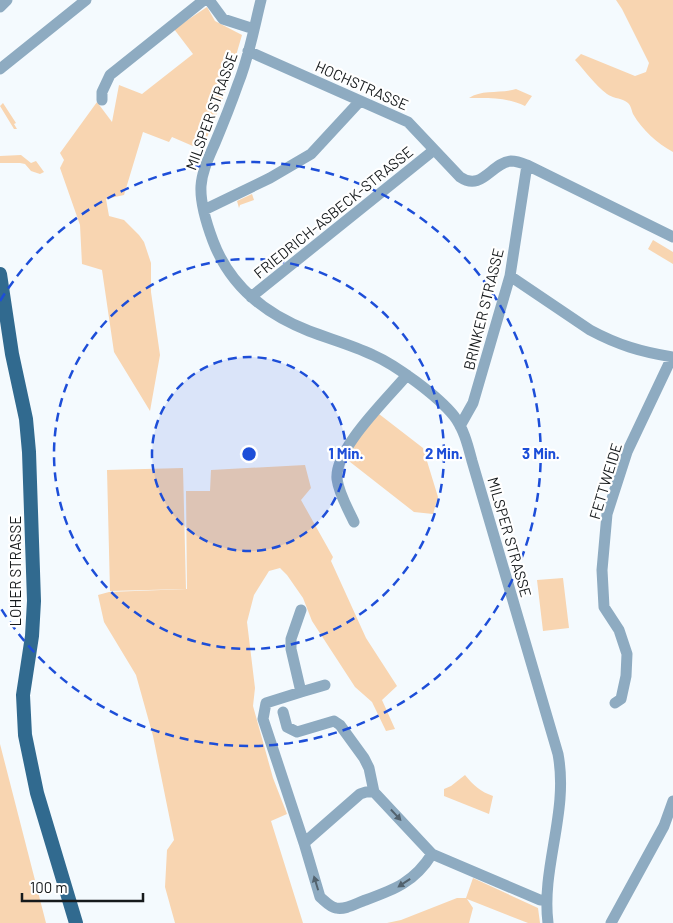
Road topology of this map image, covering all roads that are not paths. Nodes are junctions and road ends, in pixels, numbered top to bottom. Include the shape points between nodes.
1 (7, 0) edge
2 (86, 0) edge
3 (204, 0) edge
4 (210, 0) edge
5 (261, 0) edge
6 (0, 8) edge
7 (254, 29) junction
8 (248, 51) junction
9 (0, 69) edge
10 (102, 100) dead end
11 (360, 101) junction
12 (434, 150) junction
13 (527, 165) junction
14 (204, 210) junction
15 (673, 237) edge
16 (0, 274) edge
17 (510, 276) junction
18 (251, 297) junction
19 (672, 357) edge
20 (407, 375) junction
21 (460, 426) junction
22 (354, 522) dead end
23 (301, 610) dead end
24 (325, 685) dead end
25 (301, 692) junction
26 (615, 703) dead end
27 (283, 712) dead end
28 (374, 792) junction
29 (673, 801) edge
30 (304, 843) junction
31 (432, 854) junction
32 (547, 900) junction
33 (76, 923) edge
34 (548, 923) edge
35 (611, 923) edge

1 - 6 street
2 - 9 street
3 - 10 street via 110,75
4 - 7 street via 222,19
5 - 7 street, MILSPER STRASSE
7 - 8 street, MILSPER STRASSE
8 - 11 street, HOCHSTRASSE
8 - 14 street, MILSPER STRASSE via 203,175
11 - 12 street, HOCHSTRASSE via 408,122
11 - 14 street via 311,154
12 - 13 street, HOCHSTRASSE via 460,177 470,182 508,161
12 - 18 street, FRIEDRICH-ASBECK-STRASSE
13 - 15 street
13 - 17 street, BRINKER STRASSE
14 - 18 street, MILSPER STRASSE via 223,263
16 - 33 main road, LOHER STRASSE via 29,452 34,601 23,695 25,735 37,793
17 - 19 street via 603,337 640,351
17 - 21 street, BRINKER STRASSE via 473,403
18 - 20 street, MILSPER STRASSE via 287,322 373,354
19 - 26 street, FETTWEIDE via 627,452 607,514 602,570 604,606 619,630 627,654 621,699
20 - 21 street, MILSPER STRASSE via 446,408
20 - 22 street via 349,443 341,461 337,479
21 - 32 street, MILSPER STRASSE via 558,754 560,809
23 - 25 street via 291,649
24 - 25 street
25 - 30 street via 266,703 263,719
27 - 28 street via 288,728 297,732 334,721 340,725 364,758
28 - 30 street via 360,794
28 -> 31 street
29 - 35 street via 664,826
31 -> 30 street via 415,876 401,886 344,908 335,908 320,897
31 - 32 street via 540,900
32 - 34 street, MILSPER STRASSE

